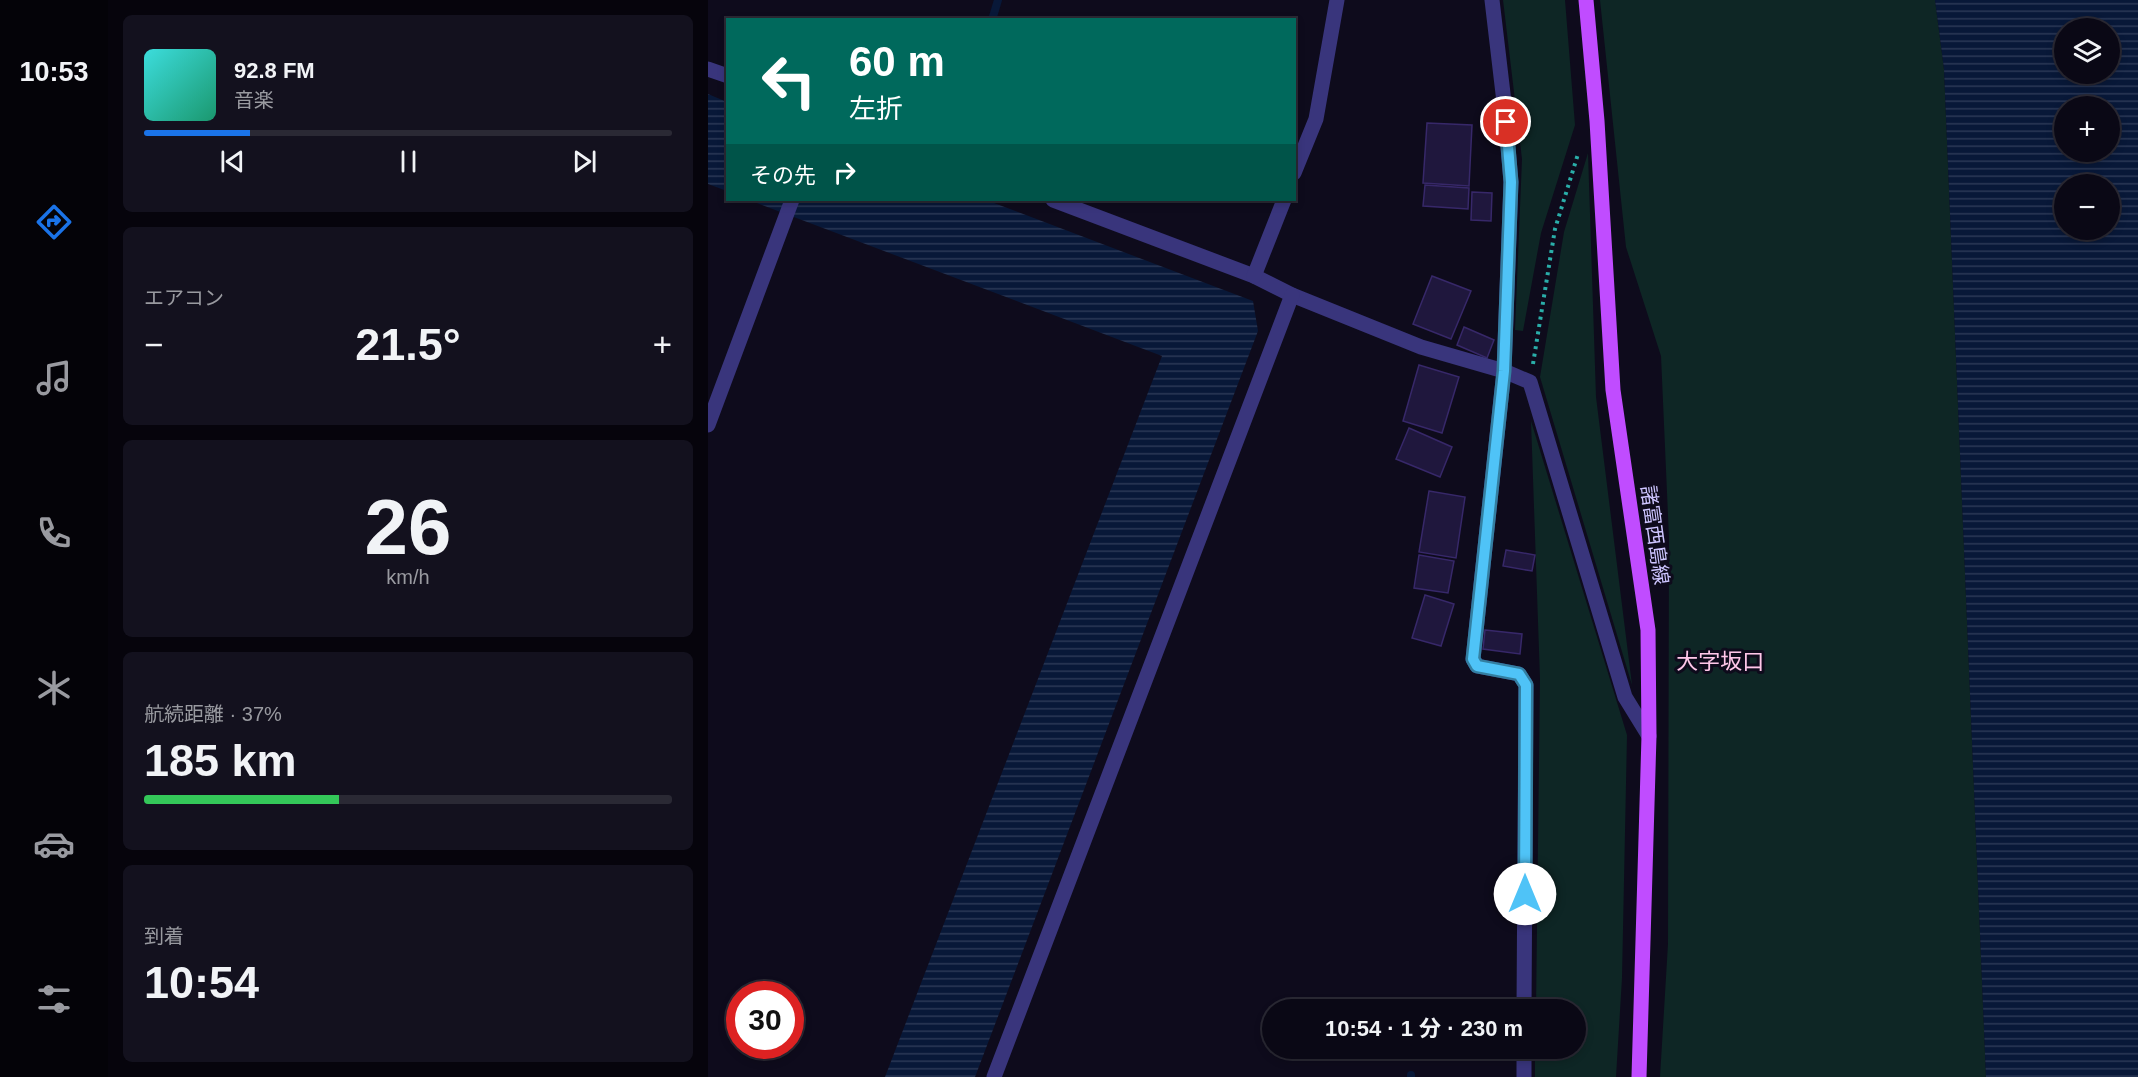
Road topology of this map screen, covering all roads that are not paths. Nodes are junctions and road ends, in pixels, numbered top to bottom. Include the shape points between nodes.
1 (1337, 0) edge
2 (1492, 0) edge
3 (1586, 0) edge
4 (708, 69) edge
5 (726, 75) edge
6 (1296, 168) edge
7 (792, 201) edge
8 (1056, 201) edge
9 (1284, 201) edge
10 (1254, 276) junction
11 (1292, 295) junction
12 (1504, 371) junction
13 (708, 425) edge
14 (1648, 736) junction
15 (1524, 999) edge
16 (1524, 1059) edge
17 (994, 1077) edge
18 (1524, 1077) edge
19 (1639, 1077) edge

1 - 6 street via 1316,119
2 - 12 street via 1511,182
3 - 14 main road, 諸富西島線 via 1613,390 1648,630
4 - 5 street
7 - 13 street
8 - 10 street
9 - 10 street
10 - 11 street
11 - 12 street via 1421,347
11 - 17 street
12 - 14 street via 1530,382 1625,697
12 - 15 street via 1473,659 1477,666 1519,674 1526,685
14 - 19 main road, 諸富西島線
16 - 18 street

